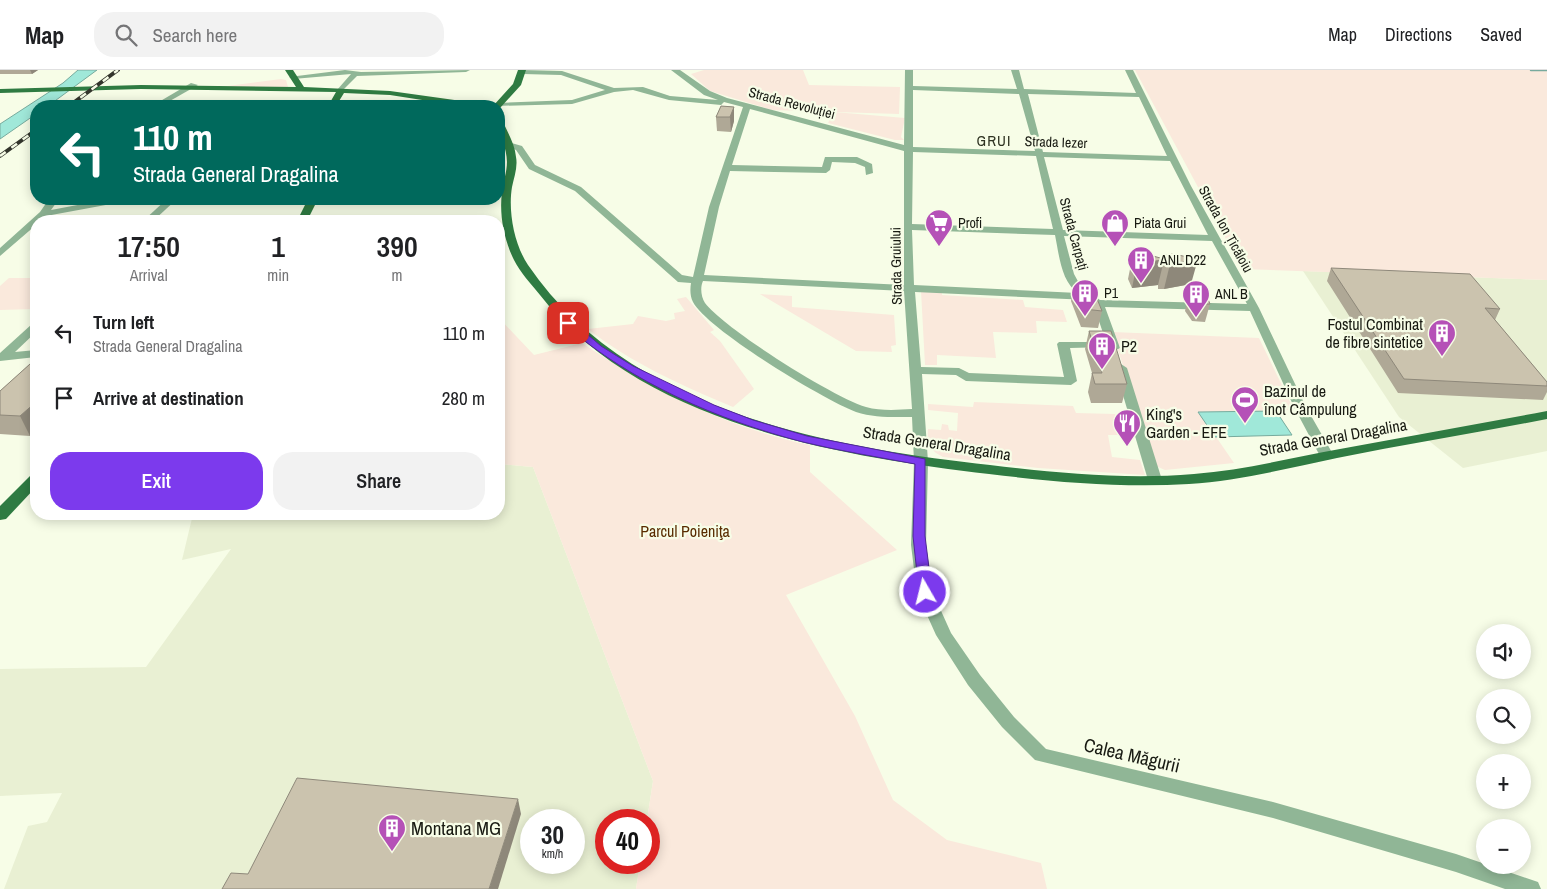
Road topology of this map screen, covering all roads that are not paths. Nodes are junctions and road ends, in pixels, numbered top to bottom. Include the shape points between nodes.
1 (466, 70) edge
2 (675, 70) edge
3 (909, 70) edge
4 (1015, 70) edge
5 (1129, 70) edge
6 (357, 71) edge
7 (520, 71) edge
8 (291, 73) edge
9 (194, 85) dead end
10 (909, 88) junction
11 (298, 90) junction
12 (613, 90) junction
13 (0, 91) edge
14 (367, 91) junction
15 (1021, 91) junction
16 (340, 92) junction
17 (1141, 95) junction
18 (167, 100) edge
19 (335, 100) edge
20 (432, 100) edge
21 (504, 100) edge
22 (742, 104) junction
23 (505, 106) edge
24 (505, 143) edge
25 (505, 145) edge
26 (908, 149) junction
27 (1041, 156) junction
28 (1174, 160) junction
29 (728, 168) junction
30 (869, 173) dead end
31 (50, 205) edge
32 (90, 205) edge
33 (165, 205) edge
34 (43, 214) joint
35 (155, 215) edge
36 (30, 226) edge
37 (908, 227) junction
38 (1057, 231) junction
39 (1216, 238) junction
40 (0, 253) edge
41 (699, 279) junction
42 (909, 287) junction
43 (1095, 300) junction
44 (1254, 308) junction
45 (30, 331) edge
46 (1112, 344) junction
47 (30, 354) edge
48 (2, 356) edge
49 (915, 370) junction
50 (918, 413) junction
51 (1547, 415) edge
52 (1327, 456) junction
53 (921, 461) junction
54 (1155, 480) junction
55 (30, 484) edge
56 (0, 515) edge
57 (1532, 889) edge

1 - 6 street
2 - 22 street, Strada Revoluției via 707,93
3 - 10 street, Strada Gruiului
4 - 15 street, Strada Carpați
5 - 17 street, Strada Ion Țicăloiu
6 - 8 street
6 - 16 street
7 - 12 street via 562,73
7 - 21 main road
8 - 11 main road via 300,86
9 - 18 street
10 - 15 street
10 - 26 street, Strada Gruiului
11 - 13 main road via 133,87
11 - 16 main road
12 - 22 street via 644,89 669,98
12 - 23 street via 572,102
14 - 16 main road
14 - 16 street
14 - 20 main road
15 - 17 street
15 - 27 street, Strada Carpați via 1026,95
16 - 19 main road
17 - 28 street, Strada Ion Țicăloiu
22 - 26 street, Strada Revoluției
22 - 29 street
24 - 41 street via 519,148 538,172 578,189 682,280
25 - 53 main road, Strada General Dragalina via 512,162 506,198 517,257 555,309 581,336 643,376 750,423 806,439
26 - 27 street, Strada Iezer
26 - 37 street, Strada Gruiului
27 - 28 street, Strada Iezer
27 - 38 street, Strada Carpați
28 - 39 street, Strada Ion Țicăloiu
29 - 30 street via 826,170 828,159 861,161 869,166
29 - 41 street via 714,207
31 - 34 street
32 - 34 street
33 - 35 street
36 - 40 street
37 - 38 street
37 - 42 street, Strada Gruiului
38 - 39 street
38 - 43 street, Strada Carpați via 1076,287
39 - 44 street, Strada Ion Țicăloiu
41 - 42 street
41 - 50 street via 696,295 719,324 820,388 861,410
42 - 43 street
42 - 49 street, Strada Gruiului
43 - 44 street
43 - 46 street
44 - 52 street, Strada Ion Țicăloiu via 1300,407
45 - 48 street
46 - 49 street via 1063,344 1071,381 966,377 959,372
46 - 54 street
47 - 48 street
49 - 50 street, Strada Gruiului
50 - 53 street, Strada Gruiului
51 - 52 main road, Strada General Dragalina
52 - 54 main road, Strada General Dragalina via 1217,477
53 - 54 main road, Strada General Dragalina via 1054,477
53 - 57 street, Calea Măgurii via 919,536 922,573 936,620 969,670 1022,738 1041,755 1273,810
55 - 56 main road

